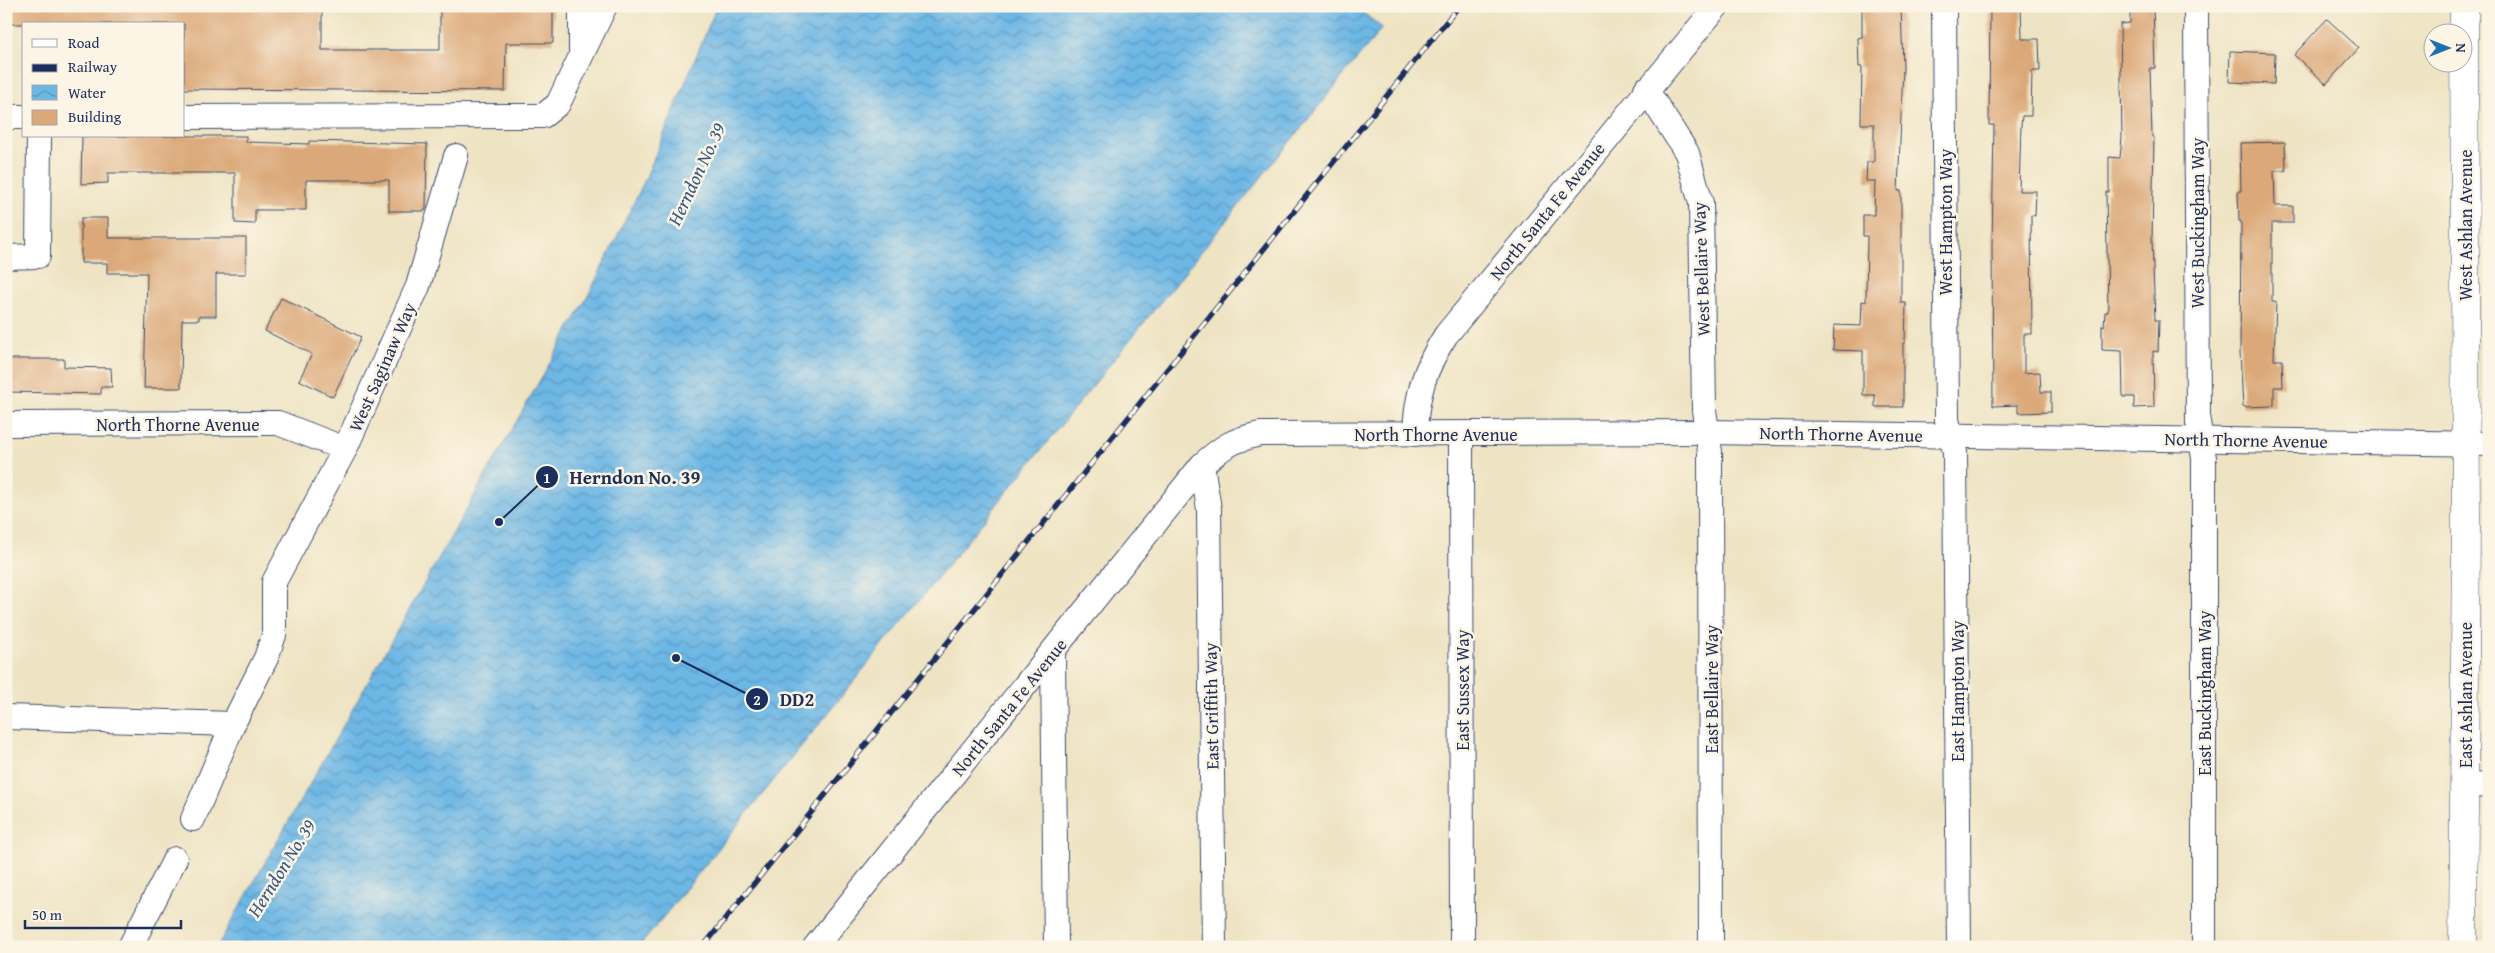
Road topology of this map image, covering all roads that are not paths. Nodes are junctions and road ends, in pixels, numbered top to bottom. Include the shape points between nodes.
1 (581, 6) edge
2 (605, 6) edge
3 (1717, 6) edge
4 (1944, 6) edge
5 (2196, 6) edge
6 (2464, 6) edge
7 (581, 58) junction
8 (1646, 89) junction
9 (6, 117) edge
10 (22, 117) edge
11 (185, 117) edge
12 (39, 138) edge
13 (456, 156) dead end
14 (6, 257) edge
15 (6, 424) edge
16 (1707, 432) junction
17 (1415, 434) junction
18 (1461, 434) junction
19 (1951, 436) junction
20 (2201, 440) junction
21 (2477, 444) edge
22 (345, 449) junction
23 (1202, 465) junction
24 (1053, 654) junction
25 (6, 717) edge
26 (233, 724) junction
27 (2476, 786) edge
28 (193, 820) dead end
29 (175, 858) dead end
30 (130, 947) edge
31 (814, 947) edge
32 (1056, 947) edge
33 (1214, 947) edge
34 (1462, 947) edge
35 (1712, 947) edge
36 (1959, 947) edge
37 (2204, 947) edge
38 (2463, 947) edge

1 - 7 street
2 - 7 street
3 - 8 street, North Santa Fe Avenue
4 - 19 street, West Hampton Way via 1946,420
5 - 20 street, West Buckingham Way via 2198,422
6 - 21 main road, West Ashlan Avenue
7 - 11 street via 558,104 543,116
8 - 16 street, West Bellaire Way via 1687,153 1701,203
8 - 17 street, North Santa Fe Avenue via 1446,335 1433,355 1418,394
9 - 10 street
12 - 14 street via 38,256
13 - 22 street, West Saginaw Way via 418,286
15 - 22 street, North Thorne Avenue via 278,423
16 - 18 street, North Thorne Avenue
16 - 19 street, North Thorne Avenue
16 - 35 street, East Bellaire Way via 1710,452
17 - 18 street, North Thorne Avenue
17 - 23 street, North Thorne Avenue via 1260,434 1237,439 1221,447
18 - 34 street, East Sussex Way
19 - 20 street, North Thorne Avenue
19 - 36 street, East Hampton Way via 1955,452
20 - 21 street, North Thorne Avenue
20 - 37 street, East Buckingham Way via 2204,458
21 - 27 main road, East Ashlan Avenue
22 - 26 street, West Saginaw Way via 274,582 274,635
23 - 24 street, North Santa Fe Avenue
23 - 33 street, East Griffith Way via 1209,509
24 - 31 street, North Santa Fe Avenue
24 - 32 street
25 - 26 street
26 - 28 street
27 - 38 main road, East Ashlan Avenue
29 - 30 street

